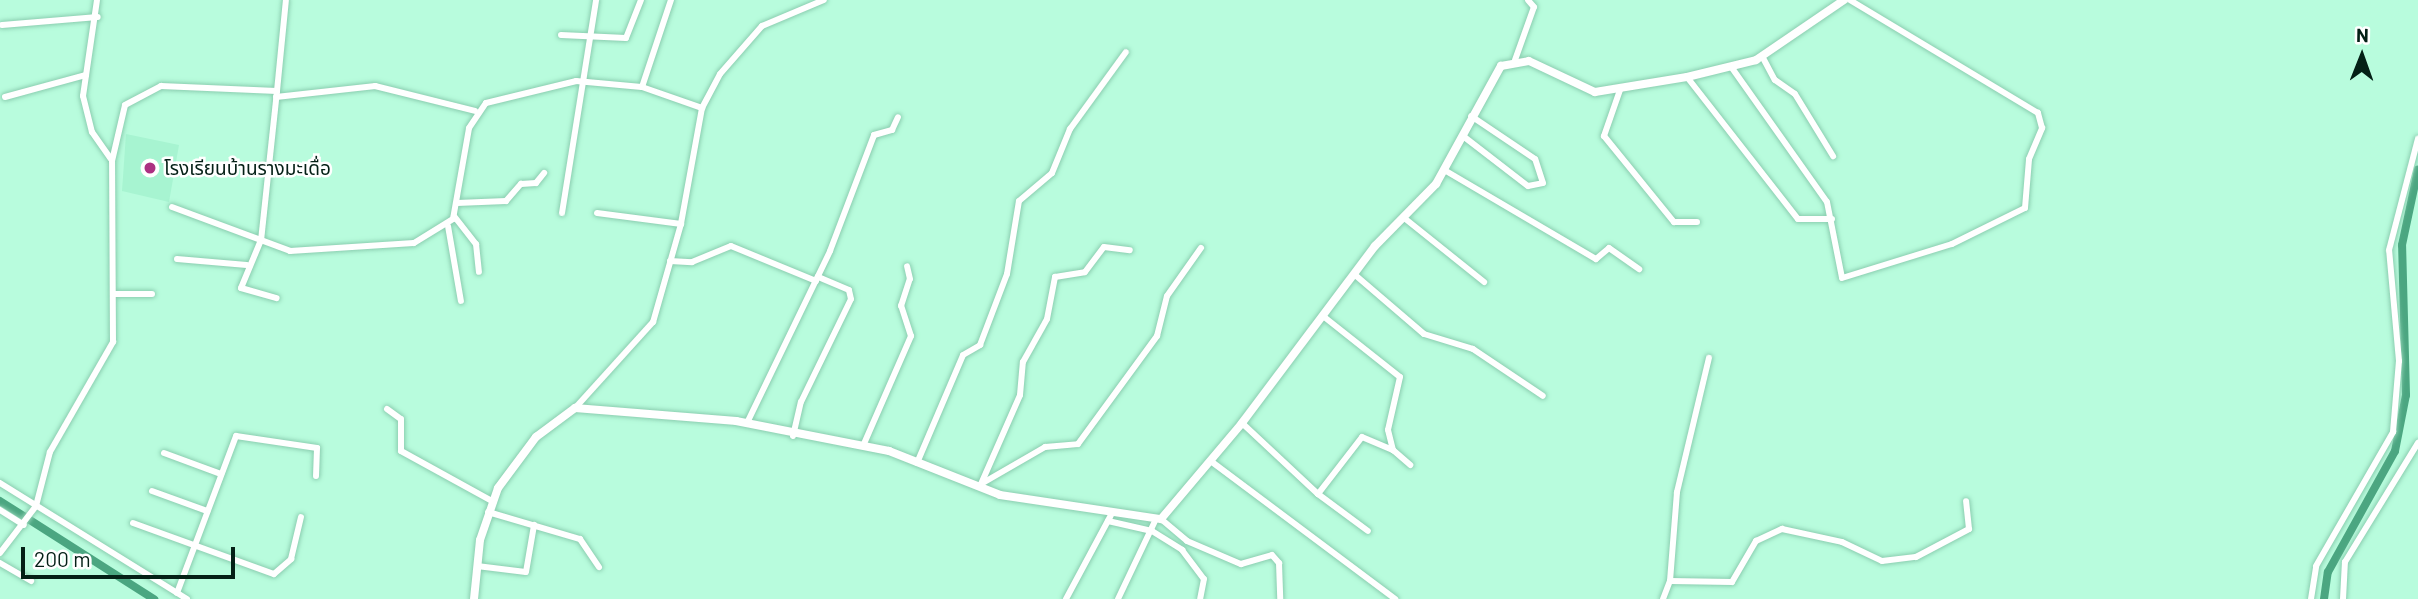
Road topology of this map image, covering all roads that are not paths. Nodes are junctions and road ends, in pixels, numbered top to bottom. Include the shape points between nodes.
1 (97, 0) edge
2 (286, 0) edge
3 (596, 0) edge
4 (641, 0) edge
5 (671, 0) edge
6 (824, 0) edge
7 (1528, 0) edge
8 (1844, 0) edge
9 (1850, 0) edge
10 (98, 17) junction
11 (2, 25) edge
12 (561, 35) dead end
13 (585, 36) junction
14 (1126, 52) dead end
15 (1762, 56) junction
16 (1515, 60) junction
17 (1732, 68) junction
18 (86, 75) junction
19 (1687, 78) junction
20 (583, 82) junction
21 (642, 88) junction
22 (1620, 90) junction
23 (276, 94) junction
24 (5, 97) dead end
25 (702, 108) junction
26 (475, 111) junction
27 (1471, 116) junction
28 (898, 117) dead end
29 (1463, 136) junction
30 (2418, 139) edge
31 (1833, 156) dead end
32 (112, 161) junction
33 (1446, 171) junction
34 (544, 173) dead end
35 (457, 203) junction
36 (172, 207) dead end
37 (562, 213) dead end
38 (597, 213) dead end
39 (454, 216) junction
40 (1403, 216) junction
41 (1832, 219) junction
42 (1697, 222) dead end
43 (681, 224) junction
44 (448, 226) junction
45 (261, 240) junction
46 (1201, 248) dead end
47 (1130, 250) dead end
48 (177, 259) dead end
49 (670, 261) junction
50 (247, 265) junction
51 (907, 266) dead end
52 (1639, 269) dead end
53 (479, 272) dead end
54 (1354, 274) junction
55 (817, 279) junction
56 (1484, 282) dead end
57 (152, 294) dead end
58 (115, 295) junction
59 (277, 298) dead end
60 (461, 301) dead end
61 (1323, 316) junction
62 (1709, 358) dead end
63 (1543, 396) dead end
64 (575, 408) junction
65 (387, 409) dead end
66 (747, 423) junction
67 (1242, 423) junction
68 (793, 436) junction
69 (2418, 443) edge
70 (863, 446) junction
71 (1393, 450) junction
72 (164, 453) dead end
73 (1212, 462) junction
74 (916, 463) junction
75 (1410, 465) dead end
76 (221, 474) junction
77 (316, 476) dead end
78 (0, 483) edge
79 (980, 486) junction
80 (152, 491) dead end
81 (1318, 494) junction
82 (492, 501) junction
83 (1966, 501) dead end
84 (36, 506) junction
85 (0, 510) edge
86 (207, 512) junction
87 (488, 512) junction
88 (302, 517) dead end
89 (1110, 518) junction
90 (1158, 520) junction
91 (133, 523) dead end
92 (24, 525) junction
93 (534, 525) junction
94 (1152, 531) junction
95 (1368, 531) dead end
96 (199, 547) junction
97 (0, 553) edge
98 (0, 563) edge
99 (477, 566) junction
100 (599, 567) dead end
101 (31, 581) dead end
102 (1671, 581) junction
103 (177, 593) junction
104 (187, 599) edge
105 (474, 599) edge
106 (1066, 599) edge
107 (1118, 599) edge
108 (1200, 599) edge
109 (1280, 599) edge
110 (1395, 599) edge
111 (1663, 599) edge
112 (2311, 599) edge
113 (2343, 599) edge

1 - 10 street
2 - 23 street
3 - 13 street
4 - 13 street via 629,36
5 - 21 street
6 - 25 street via 762,26 720,74
7 - 16 street via 1534,7
8 - 15 street
9 - 41 street via 2039,113 2042,128 2029,159 2028,204 1963,239 1842,278
10 - 11 street
10 - 18 street
12 - 13 street
13 - 20 street
14 - 74 street via 1070,129 1052,173 1019,201 1007,274 981,345 963,355
15 - 17 street
15 - 31 street via 1775,80 1795,94
16 - 22 street via 1584,90
16 - 27 street via 1491,77
17 - 19 street
17 - 41 street via 1827,202
18 - 24 street
18 - 32 street via 85,116
19 - 22 street
19 - 41 street via 1798,219
20 - 21 street
20 - 26 street via 543,87
20 - 37 street
21 - 25 street
22 - 42 street via 1604,136 1674,222
23 - 26 street via 375,86
23 - 32 street via 153,87 125,105
23 - 45 street
25 - 43 street
26 - 35 street via 461,158
27 - 29 street
27 - 29 street via 1535,159 1543,183 1528,186
28 - 55 street via 892,130 874,135
29 - 33 street
30 - 112 street via 2389,250 2399,361 2393,432 2316,566
32 - 58 street
33 - 40 street
33 - 52 street via 1596,259 1609,248
34 - 35 street via 536,183 521,184 506,201
35 - 39 street
36 - 45 street
38 - 43 street
39 - 44 street
39 - 53 street via 476,244
40 - 54 street
40 - 56 street
43 - 49 street
44 - 45 street via 432,238 398,245 299,251
44 - 60 street
45 - 50 street
46 - 79 street via 1167,296 1154,340 1078,444 1045,447
47 - 79 street via 1104,247 1085,272 1055,277 1047,319 1023,362 1020,395
48 - 50 street
49 - 55 street via 692,262 731,246
49 - 64 street via 653,322
50 - 59 street via 241,290
51 - 70 street via 910,279 901,306 912,333
54 - 61 street
54 - 63 street via 1424,334 1473,349
55 - 66 street
55 - 68 street via 850,290 851,299 800,402
57 - 58 street
58 - 84 street via 109,355 50,452
61 - 67 street
61 - 71 street via 1400,377 1389,421
62 - 102 street via 1675,503
64 - 66 street
64 - 82 street via 536,437
65 - 82 street via 401,419 401,451
66 - 68 street
67 - 73 street
67 - 81 street
68 - 70 street
69 - 113 street via 2345,562
70 - 74 street
71 - 75 street
71 - 81 street via 1362,438
72 - 76 street
73 - 90 street
73 - 110 street
74 - 79 street
76 - 77 street via 241,434 317,448
76 - 86 street
78 - 84 street
79 - 89 street
80 - 86 street
81 - 95 street
82 - 87 street
83 - 102 street via 1969,529 1916,557 1882,561 1842,542 1782,529 1756,541 1732,582
84 - 92 street
84 - 103 street
85 - 92 street
86 - 96 street
87 - 93 street
87 - 99 street
88 - 96 street via 290,559 274,574
89 - 90 street
89 - 94 street
89 - 106 street
90 - 94 street
90 - 109 street via 1187,541 1241,564 1272,555 1279,563
91 - 96 street
92 - 97 street
93 - 99 street via 526,572
93 - 100 street via 581,540
94 - 107 street
94 - 108 street via 1182,550 1204,579
96 - 103 street
98 - 101 street
99 - 105 street
102 - 111 street
103 - 104 street

